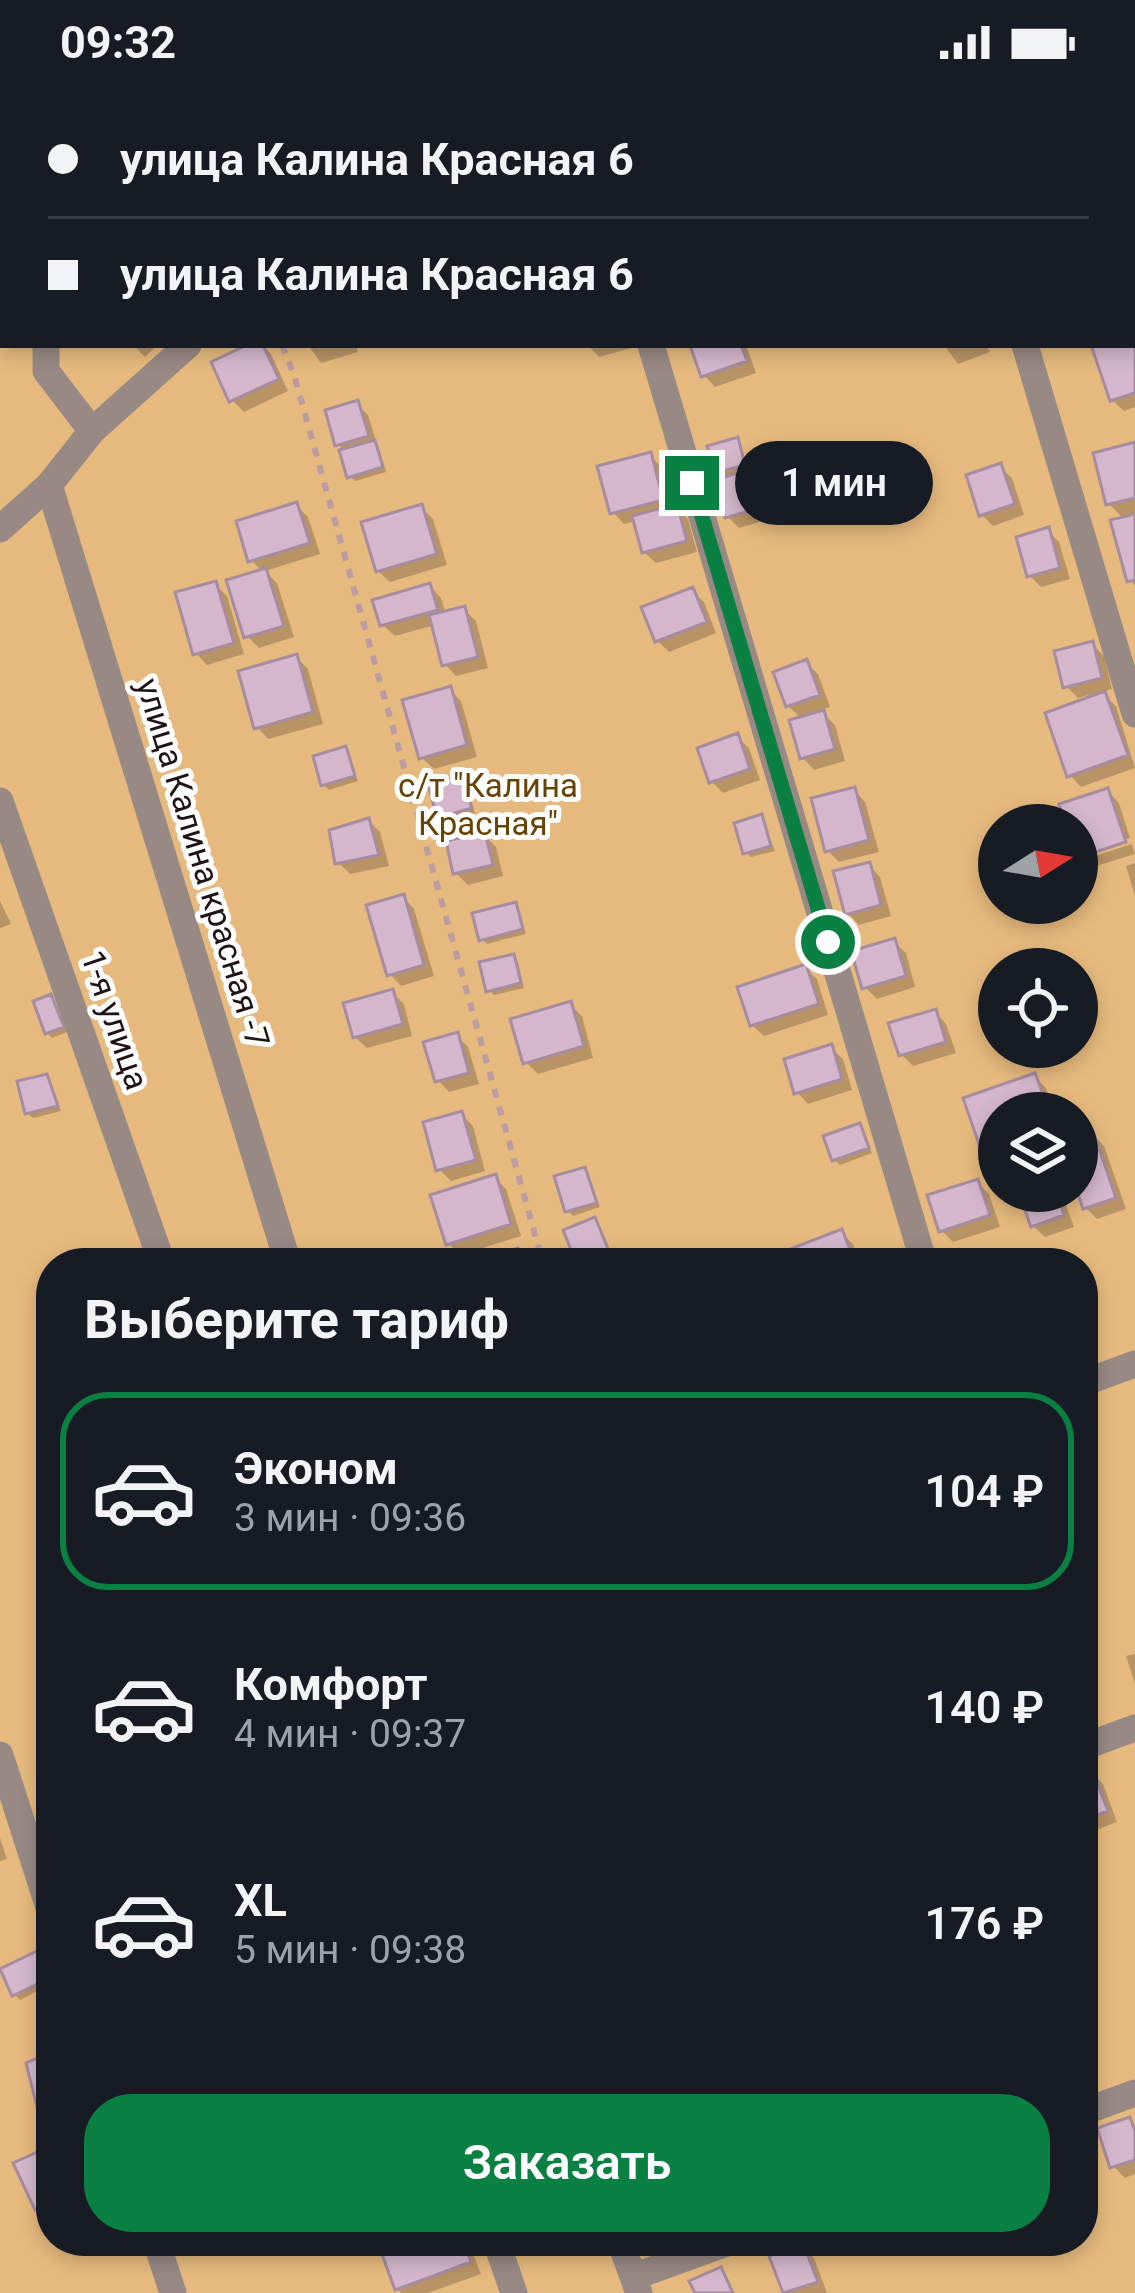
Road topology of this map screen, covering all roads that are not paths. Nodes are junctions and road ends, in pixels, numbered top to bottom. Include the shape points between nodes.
1 (46, 348) edge
2 (185, 348) edge
3 (653, 348) edge
4 (1026, 348) edge
5 (92, 431) junction
6 (49, 485) junction
7 (0, 529) edge
8 (1135, 714) edge
9 (0, 801) edge
10 (157, 1248) edge
11 (283, 1248) edge
12 (919, 1248) edge
13 (1135, 1364) edge
14 (1098, 1378) edge
15 (1135, 1728) edge
16 (1098, 1742) edge
17 (0, 1755) edge
18 (36, 1867) edge
19 (1135, 2093) edge
20 (1098, 2107) edge
21 (161, 2256) edge
22 (501, 2256) edge
23 (625, 2256) edge
24 (699, 2256) edge
25 (636, 2285) edge
26 (173, 2293) edge
27 (514, 2293) edge

1 - 5 street via 46,371
2 - 5 street
3 - 12 street
4 - 8 street
5 - 6 street
6 - 7 street
6 - 11 street, улица Калина красная -7
9 - 10 street, 1-я улица
13 - 14 street
15 - 16 street
17 - 18 street
19 - 20 street
21 - 26 street
22 - 27 street
23 - 25 street
24 - 25 street

